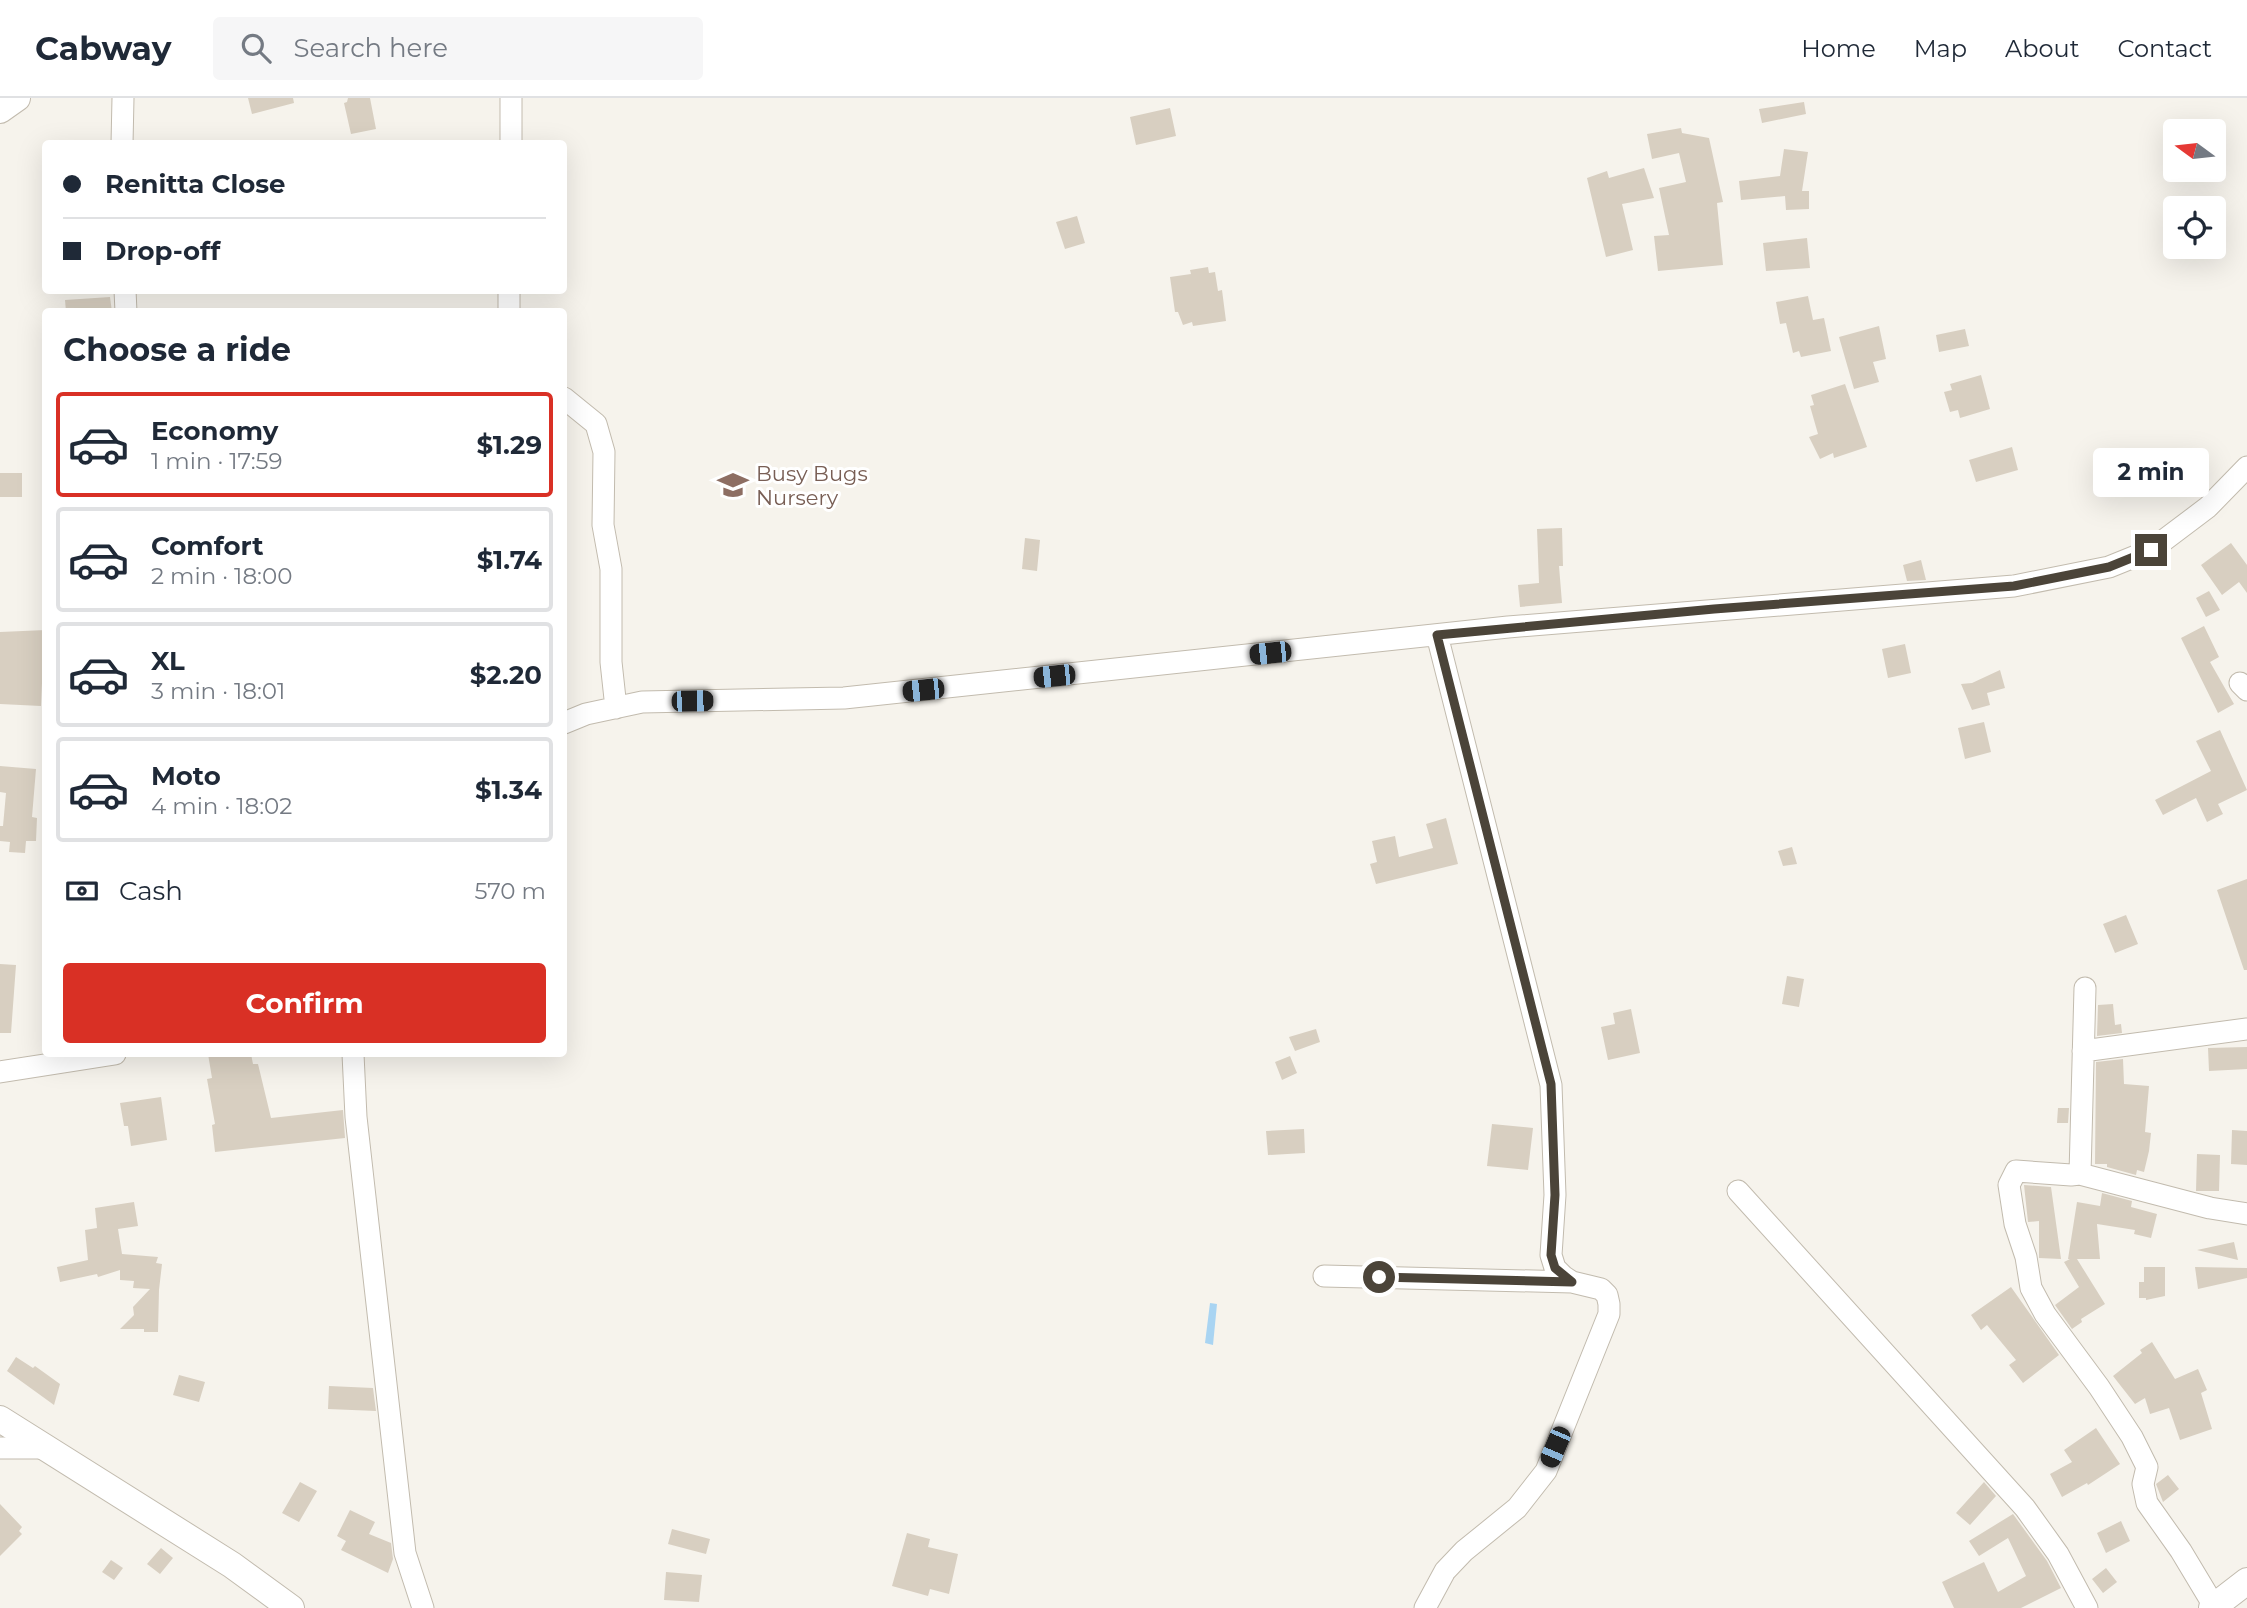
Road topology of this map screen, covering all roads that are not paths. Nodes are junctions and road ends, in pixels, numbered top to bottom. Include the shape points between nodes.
1 (17, 98) edge
2 (122, 98) edge
3 (511, 98) edge
4 (0, 110) edge
5 (122, 140) edge
6 (511, 140) edge
7 (567, 400) edge
8 (2247, 467) edge
9 (1437, 635) junction
10 (616, 708) junction
11 (567, 722) edge
12 (2085, 988) dead end
13 (2247, 1029) edge
14 (2083, 1051) junction
15 (96, 1057) edge
16 (353, 1057) edge
17 (0, 1072) edge
18 (2081, 1174) junction
19 (1738, 1191) dead end
20 (2247, 1214) edge
21 (1324, 1276) dead end
22 (1572, 1282) junction
23 (0, 1419) edge
24 (0, 1448) edge
25 (44, 1448) junction
26 (2247, 1581) edge
27 (2213, 1607) edge
28 (291, 1608) edge
29 (423, 1608) edge
30 (1425, 1608) edge
31 (2087, 1608) edge

1 - 4 street
2 - 5 street
3 - 6 street
7 - 10 street via 596,424 604,452 603,525 611,569
8 - 9 street via 2208,508 2151,550 2109,567 2014,586
9 - 10 street via 844,698 642,702
9 - 22 street via 1551,1084 1555,1195 1551,1255 1555,1268
10 - 11 street
12 - 14 street
13 - 14 street
14 - 18 street
15 - 17 street
16 - 29 street via 405,1553
18 - 20 street
18 - 27 street via 2016,1171 2009,1185 2031,1288 2132,1437 2147,1467 2143,1484 2147,1503
19 - 31 street via 2025,1508 2059,1554
21 - 22 street
22 - 30 street via 1601,1289 1607,1295 1609,1314 1546,1471 1517,1508 1446,1571
23 - 25 street
24 - 25 street
25 - 28 street via 232,1565
26 - 27 street

